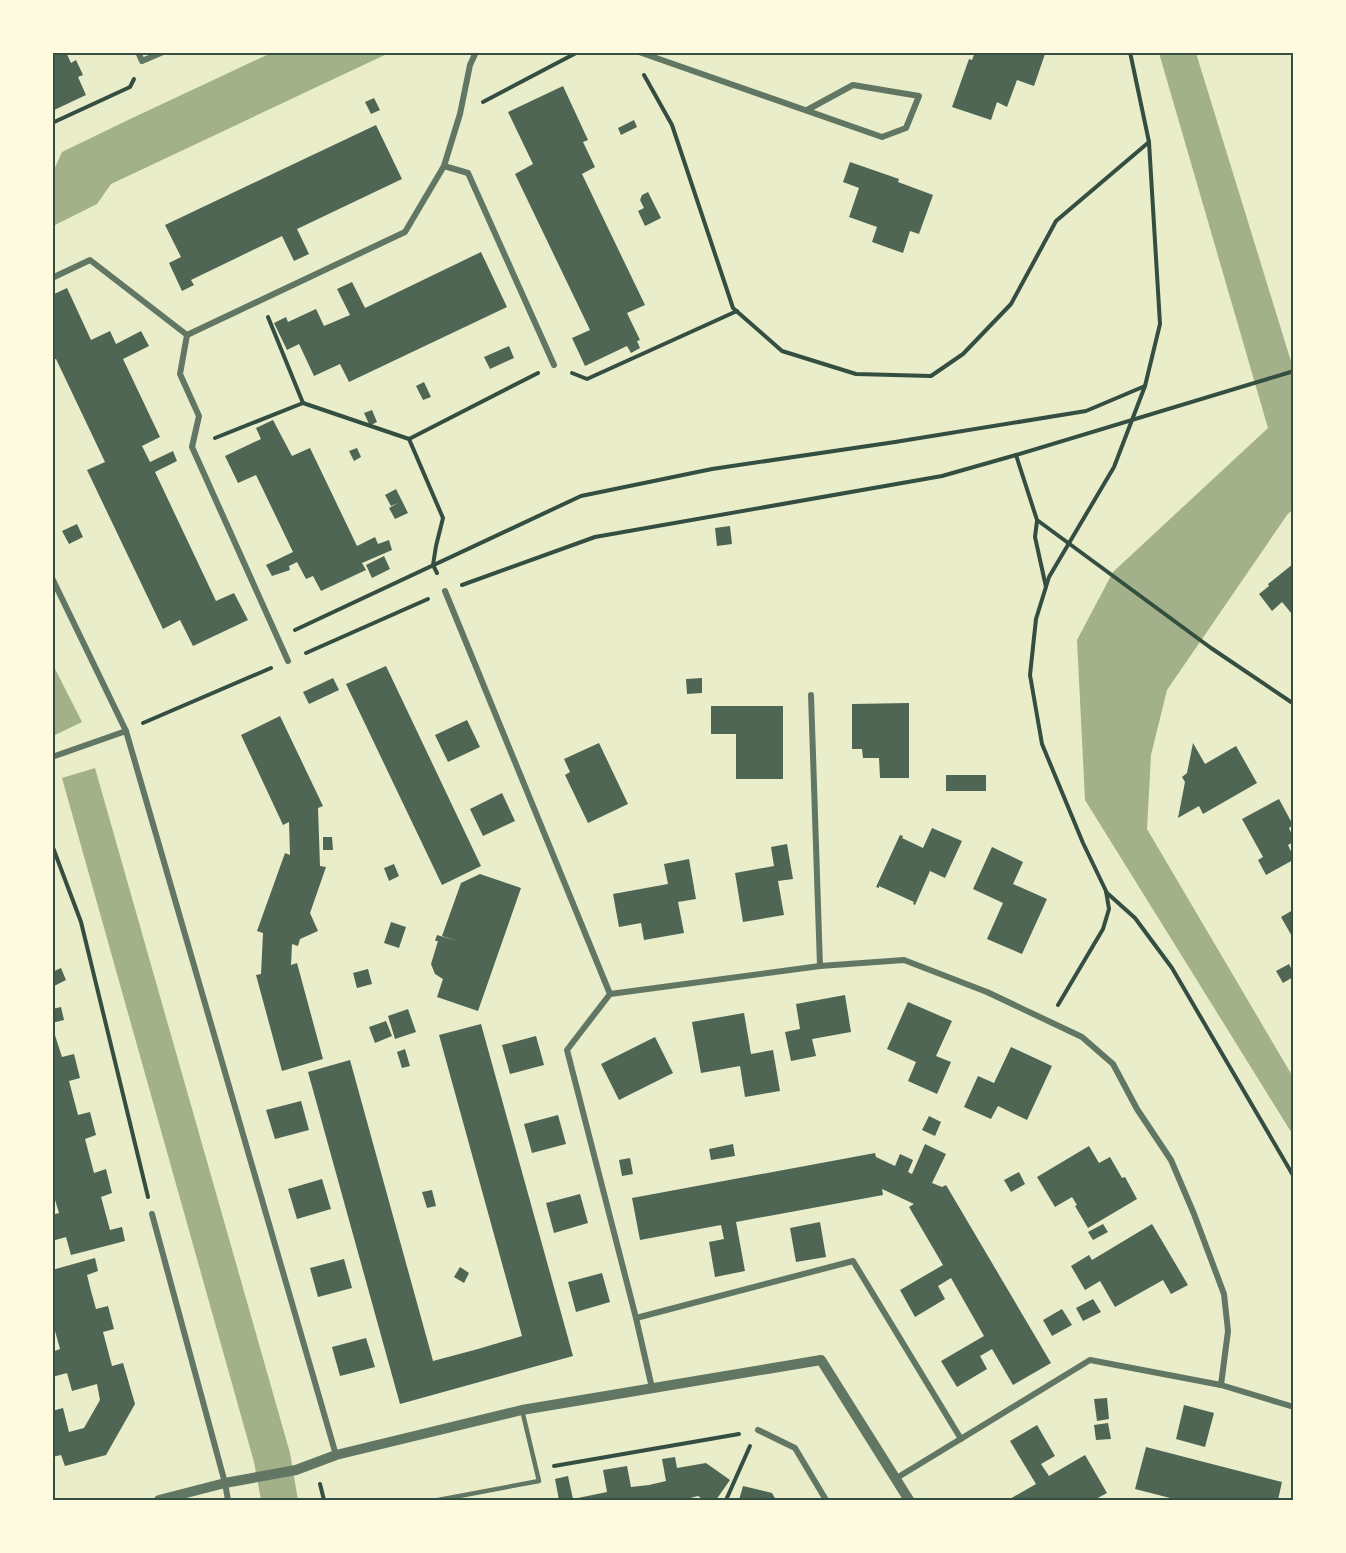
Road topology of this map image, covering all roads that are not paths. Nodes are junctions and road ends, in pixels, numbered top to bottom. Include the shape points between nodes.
1 (138, 52) edge
2 (163, 52) edge
3 (476, 52) edge
4 (639, 52) edge
5 (807, 110) junction
6 (444, 166) junction
7 (52, 278) edge
8 (187, 335) junction
9 (554, 365) road end
10 (52, 578) edge
11 (445, 591) road end
12 (288, 661) road end
13 (812, 695) dead end
14 (126, 731) junction
15 (52, 757) edge
16 (820, 966) junction
17 (610, 994) junction
18 (152, 1214) road end
19 (636, 1318) junction
20 (1221, 1385) junction
21 (652, 1388) junction
22 (1293, 1407) edge
23 (522, 1410) junction
24 (758, 1430) road end
25 (961, 1439) junction
26 (336, 1455) junction
27 (895, 1480) junction
28 (225, 1483) junction
29 (159, 1500) edge
30 (228, 1500) edge
31 (438, 1500) edge
32 (825, 1500) edge
33 (909, 1500) edge

1 - 2 street via 142,61
3 - 6 street
4 - 5 street
5 - 5 street via 853,85 919,96 906,129 882,137
6 - 8 street via 405,232
6 - 9 street via 468,173
7 - 8 street via 90,260
8 - 12 street via 180,374 199,416 192,447
10 - 14 street
11 - 17 street
13 - 16 street
14 - 15 street
14 - 26 street
16 - 17 street
16 - 20 street via 904,960 987,992 1082,1037 1113,1064 1171,1160 1224,1294 1228,1331
17 - 19 street via 567,1050
18 - 28 street
19 - 21 street
19 - 25 street via 853,1261
20 - 22 street
20 - 25 street via 1090,1360
21 - 23 street
21 - 27 street via 821,1360
23 - 26 street
23 - 31 lane via 539,1481
24 - 32 street via 795,1448
25 - 27 street
26 - 28 street via 296,1470
27 - 33 street
28 - 29 street
28 - 30 street

